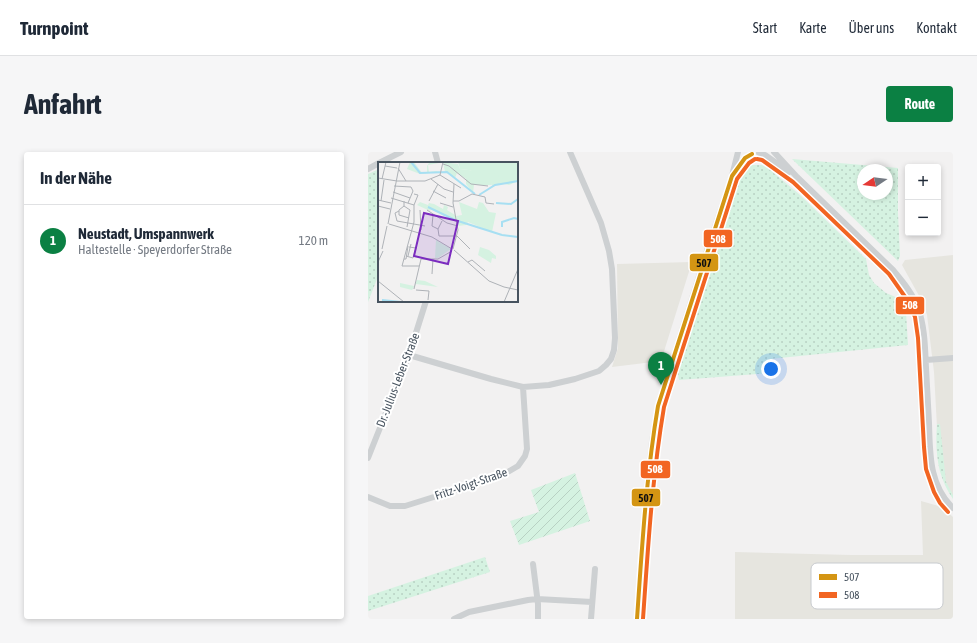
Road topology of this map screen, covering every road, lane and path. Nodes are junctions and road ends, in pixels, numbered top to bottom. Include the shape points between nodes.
1 (400, 152) edge
2 (435, 152) edge
3 (570, 152) edge
4 (738, 152) edge
5 (774, 152) edge
6 (754, 153) edge
7 (381, 162) edge
8 (438, 162) edge
9 (378, 164) edge
10 (368, 169) edge
11 (732, 176) junction
12 (797, 177) junction
13 (426, 302) edge
14 (409, 354) junction
15 (953, 358) edge
16 (926, 360) junction
17 (523, 387) junction
18 (368, 458) edge
19 (368, 497) edge
20 (953, 508) edge
21 (533, 564) dead end
22 (594, 569) dead end
23 (537, 599) junction
24 (592, 602) junction
25 (455, 618) edge
26 (538, 619) edge
27 (590, 619) edge
28 (637, 619) edge

1 - 7 street
2 - 8 street
3 - 17 street via 601,223 609,251 612,269 614,350 606,365 590,375 549,385
4 - 11 street
5 - 12 street
6 - 11 street via 746,158
6 - 12 street via 765,155
9 - 10 street
11 - 28 street via 658,406 646,495
12 - 16 street via 905,284 920,316
13 - 14 street, Dr.-Julius-Leber-Straße
14 - 17 street
14 - 18 street, Dr.-Julius-Leber-Straße
15 - 16 street
16 - 20 street via 931,466 938,488
17 - 19 street, Fritz-Voigt-Straße via 527,449 518,466 501,476 405,506 390,506
21 - 23 street
22 - 24 street
23 - 24 street
23 - 25 street via 476,611
23 - 26 street
24 - 27 street

